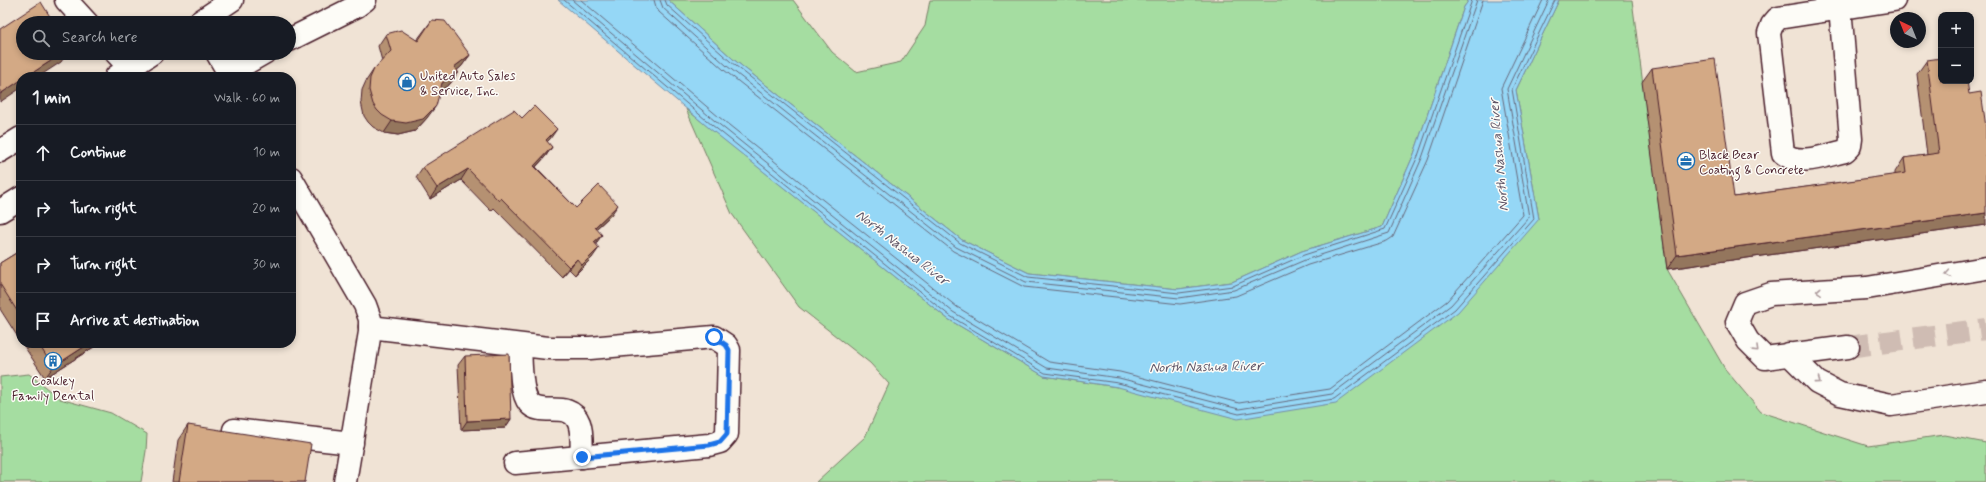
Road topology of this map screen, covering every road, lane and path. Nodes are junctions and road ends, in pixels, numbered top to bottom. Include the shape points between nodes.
1 (66, 0) edge
2 (232, 0) edge
3 (365, 0) edge
4 (1894, 0) edge
5 (1840, 8) junction
6 (81, 16) edge
7 (208, 16) edge
8 (296, 36) edge
9 (135, 60) edge
10 (221, 60) edge
11 (253, 60) edge
12 (120, 66) edge
13 (228, 72) edge
14 (235, 72) edge
15 (296, 187) edge
16 (16, 201) edge
17 (0, 211) edge
18 (1986, 268) edge
19 (370, 327) junction
20 (520, 346) junction
21 (1848, 347) tunnel mouth
22 (1789, 354) junction
23 (1986, 391) edge
24 (234, 430) dead end
25 (352, 443) junction
26 (582, 457) junction
27 (515, 463) dead end
28 (345, 482) edge

1 - 6 main road
2 - 7 main road
3 - 8 main road
4 - 5 main road
5 - 5 main road via 1778,18 1770,29 1783,153 1789,158 1799,160 1845,151 1850,146
9 - 12 main road
10 - 13 main road
11 - 14 main road
15 - 19 main road via 365,305
16 - 17 main road
18 -> 22 main road via 1867,288 1771,294 1745,303 1737,322 1748,341 1765,358
19 - 20 main road
19 - 25 main road
20 - 26 main road via 524,396 539,410 566,410 574,417 579,423
20 - 26 main road via 590,348 714,337 729,350 727,434 720,442
21 - 22 main road
22 -> 23 main road via 1817,382 1840,394 1891,405
24 - 25 main road
25 - 28 main road
26 - 27 main road

